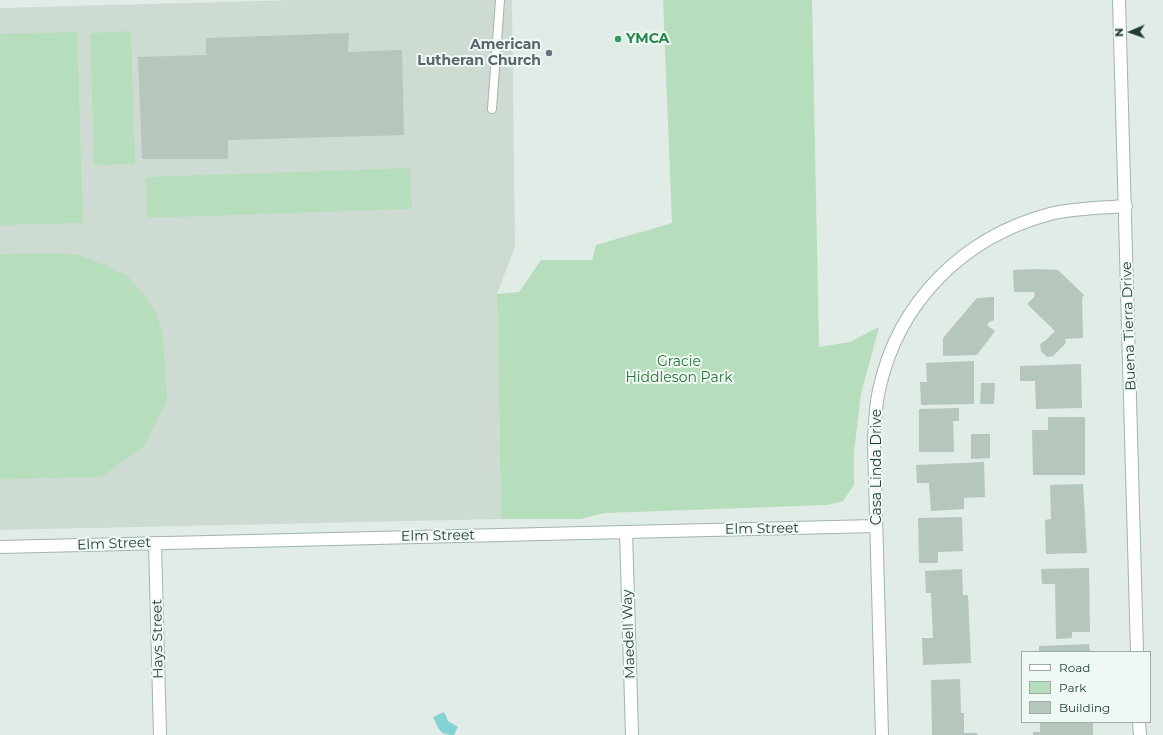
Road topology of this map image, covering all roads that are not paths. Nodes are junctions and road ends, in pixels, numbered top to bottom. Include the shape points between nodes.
1 (500, 0) edge
2 (1119, 0) edge
3 (492, 109) dead end
4 (1126, 206) junction
5 (876, 526) junction
6 (626, 532) junction
7 (155, 543) junction
8 (0, 547) edge
9 (1137, 651) edge
10 (1139, 723) edge
11 (160, 735) edge
12 (632, 735) edge
13 (882, 735) edge
14 (1140, 735) edge

1 - 3 lane
2 - 4 street, Buena Tierra Drive
4 - 5 street, Casa Linda Drive via 1051,214 1018,224 967,252 927,291 910,313 895,341 879,390 874,442
4 - 9 street, Buena Tierra Drive
5 - 6 street, Elm Street
5 - 13 street, Casa Linda Drive
6 - 7 street, Elm Street
6 - 12 street, Maedell Way
7 - 8 street, Elm Street
7 - 11 street, Hays Street
10 - 14 street

